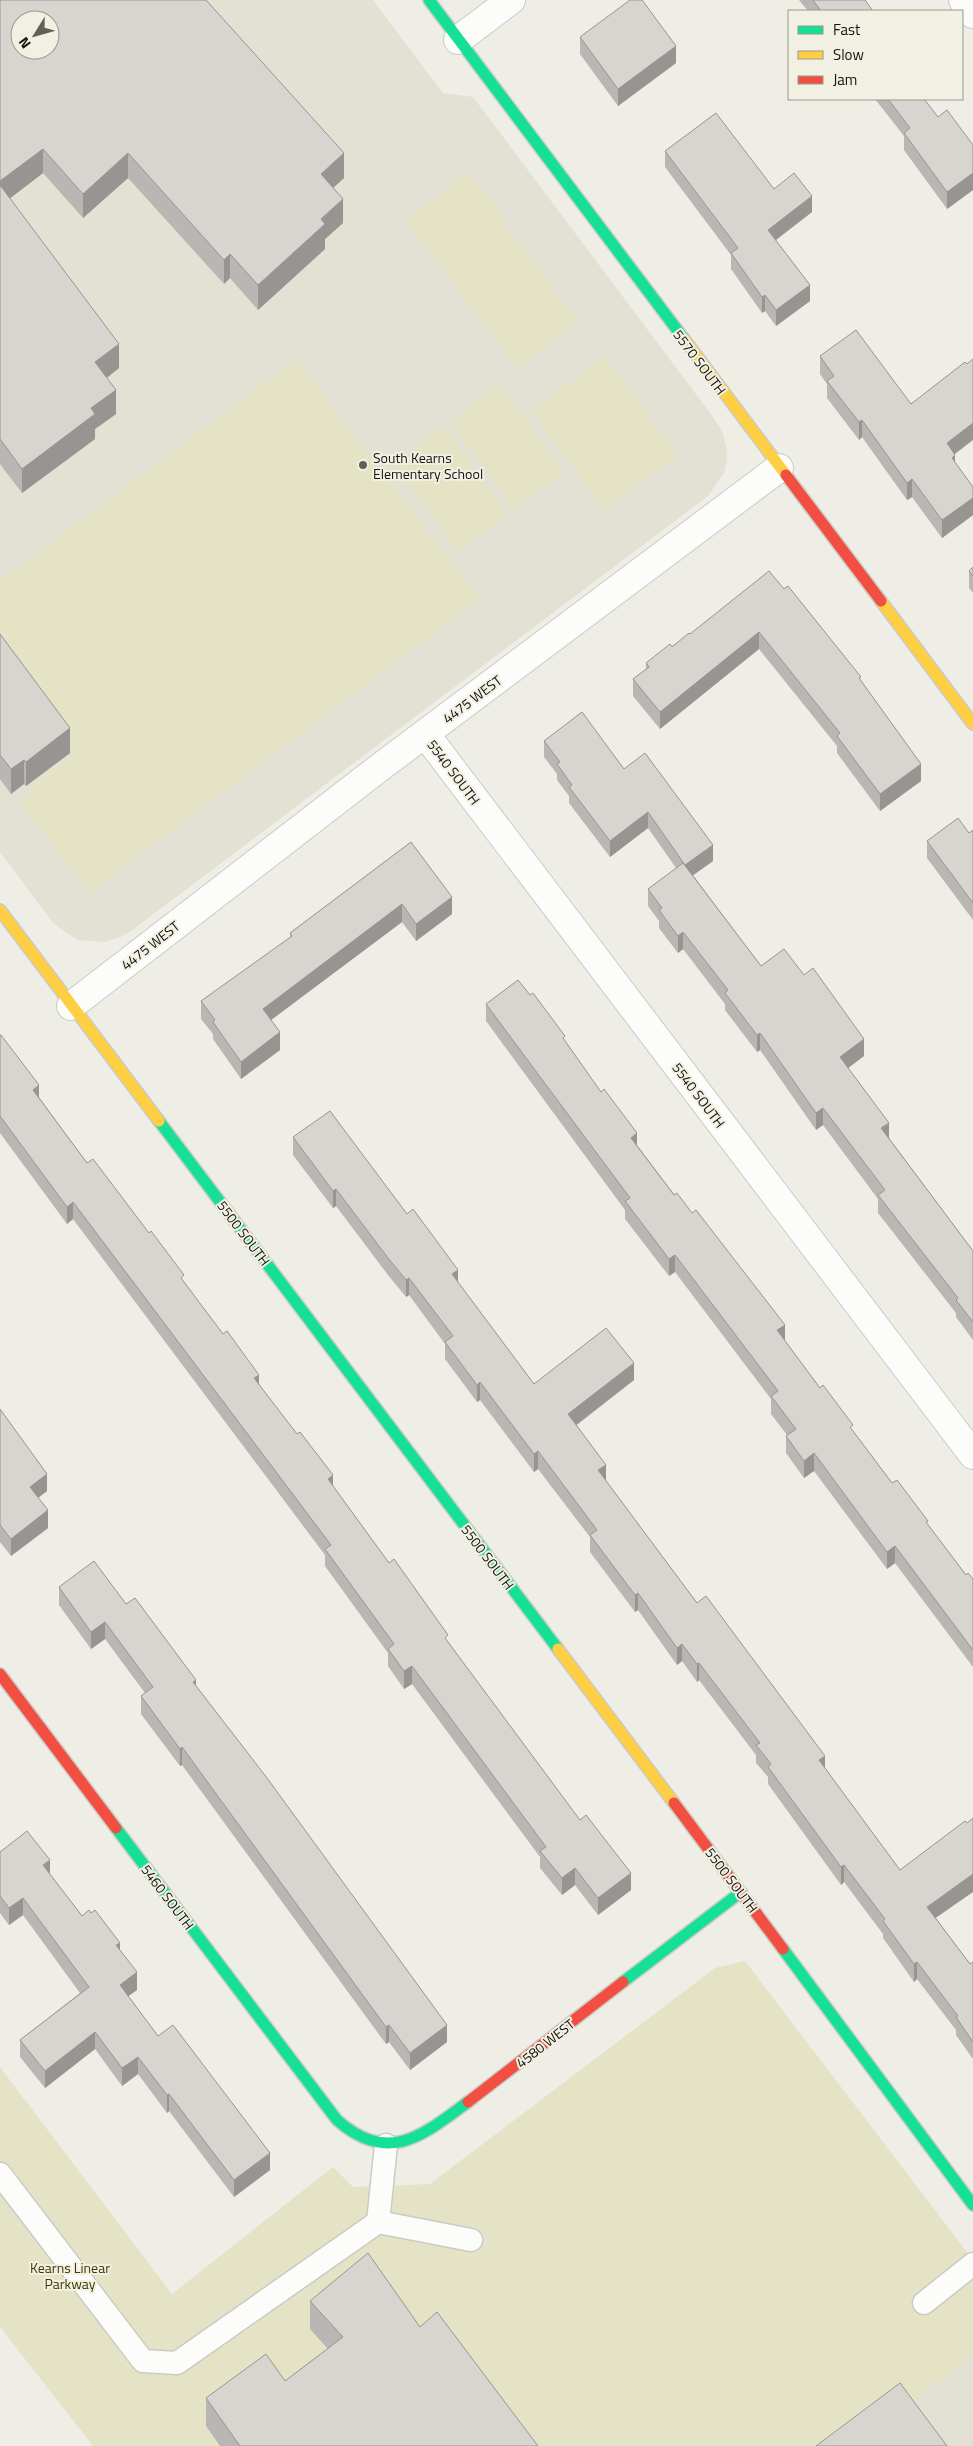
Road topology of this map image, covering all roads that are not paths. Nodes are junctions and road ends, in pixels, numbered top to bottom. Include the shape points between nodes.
1 (429, 0) edge
2 (511, 0) edge
3 (963, 0) edge
4 (973, 14) edge
5 (458, 40) junction
6 (779, 468) junction
7 (973, 724) edge
8 (426, 735) junction
9 (0, 910) edge
10 (71, 1006) junction
11 (973, 1455) edge
12 (0, 1674) edge
13 (742, 1892) junction
14 (337, 2120) joint
15 (386, 2145) junction
16 (0, 2174) edge
17 (973, 2205) edge
18 (378, 2222) junction
19 (471, 2240) dead end
20 (973, 2264) edge
21 (924, 2303) dead end

1 - 5 street, 5570 SOUTH
2 - 5 street
3 - 4 street
5 - 6 street, 5570 SOUTH
6 - 7 street, 5570 SOUTH
6 - 8 street, 4475 WEST
8 - 10 street, 4475 WEST via 382,765
8 - 11 street, 5540 SOUTH
9 - 10 street, 5500 SOUTH
10 - 13 street, 5500 SOUTH
12 - 14 street, 5460 SOUTH
13 - 15 street, 4580 WEST via 437,2126 412,2140
13 - 17 street, 5500 SOUTH
14 - 15 street, 4580 WEST via 349,2133 365,2142
15 - 18 lane
16 - 18 lane via 142,2361 177,2364
18 - 19 lane
20 - 21 lane

